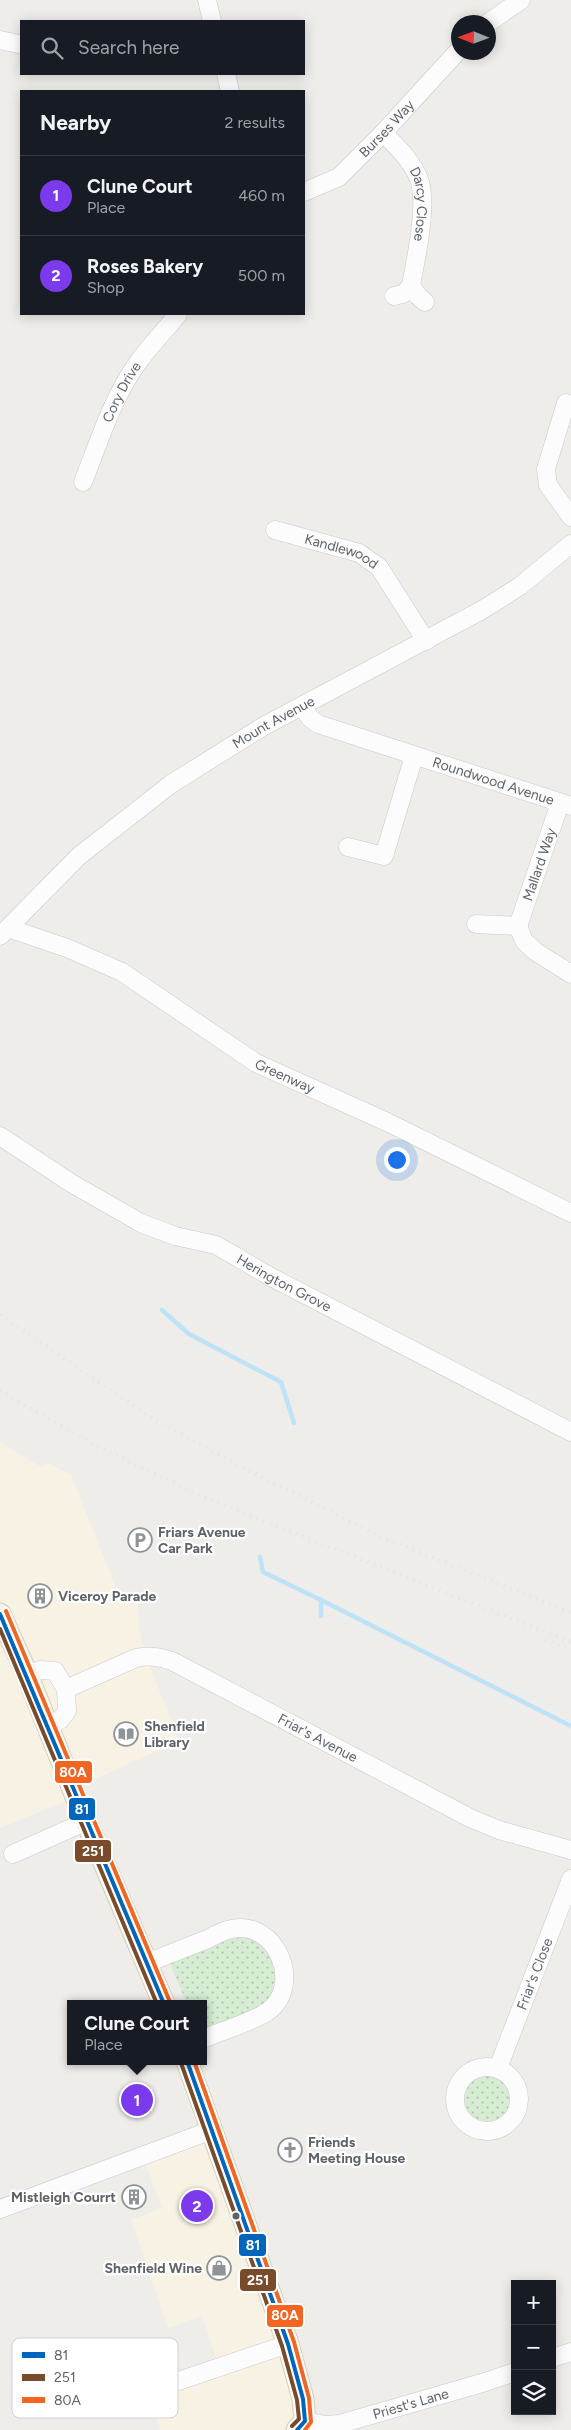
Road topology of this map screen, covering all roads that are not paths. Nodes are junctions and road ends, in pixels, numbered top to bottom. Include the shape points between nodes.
1 (207, 0) edge
2 (521, 0) edge
3 (496, 17) edge
4 (212, 20) edge
5 (0, 40) edge
6 (19, 44) dead end
7 (451, 59) edge
8 (226, 75) edge
9 (230, 90) edge
10 (383, 133) junction
11 (305, 192) edge
12 (411, 286) junction
13 (394, 296) dead end
14 (426, 302) dead end
15 (171, 317) edge
16 (566, 403) dead end
17 (83, 482) dead end
18 (571, 517) edge
19 (275, 530) dead end
20 (571, 544) edge
21 (426, 641) junction
22 (302, 707) junction
23 (414, 756) junction
24 (566, 805) edge
25 (348, 847) dead end
26 (476, 924) dead end
27 (518, 926) junction
28 (4, 932) edge
29 (571, 974) edge
30 (0, 1136) edge
31 (571, 1213) edge
32 (571, 1432) edge
33 (0, 1615) edge
34 (27, 1674) junction
35 (66, 1688) junction
36 (49, 1726) junction
37 (87, 1821) junction
38 (571, 1850) edge
39 (13, 1854) dead end
40 (571, 1879) edge
41 (147, 1963) junction
42 (162, 2000) edge
43 (207, 2037) edge
44 (188, 2065) edge
45 (498, 2068) dead end
46 (212, 2130) junction
47 (0, 2210) edge
48 (288, 2344) junction
49 (571, 2352) edge
50 (556, 2357) edge
51 (511, 2373) edge
52 (178, 2381) edge
53 (301, 2426) edge
54 (342, 2427) edge

1 - 4 street
2 - 3 street
5 - 6 street
7 - 10 street, Burses Way
8 - 9 street
10 - 11 street, Burses Way via 339,177
10 - 12 street, Darcy Close via 412,166 420,182 420,222
12 - 13 street via 403,294
12 - 14 street
15 - 17 street, Cory Drive via 126,383
16 - 18 street via 546,469 548,485
19 - 21 street, Kandlewood via 359,552 379,567
20 - 21 street, Mount Avenue via 520,586
21 - 22 street, Mount Avenue
22 - 23 street, Roundwood Avenue via 318,724
22 - 28 street, Mount Avenue via 254,732 143,805 78,856
23 - 24 street, Roundwood Avenue
23 - 25 street, Roundwood Avenue via 384,856
24 - 27 street, Mallard Way
26 - 27 street
27 - 29 street via 524,941 536,952
28 - 31 street, Greenway via 67,948 122,972 256,1063 387,1122
30 - 32 street, Herington Grove via 71,1183 141,1223 175,1236 216,1245 270,1277
33 - 34 main road
34 - 35 street via 55,1671
34 - 36 main road
35 - 36 street via 67,1711
35 - 38 street, Friar's Avenue via 136,1658 160,1657 181,1665 470,1818 499,1830
36 - 37 main road
37 - 39 street
37 - 41 main road
40 - 45 street, Friar's Close
41 - 42 main road
41 - 43 street via 233,1928 250,1929 268,1937 280,1952 285,1975 281,1995 268,2012
44 - 46 main road
46 - 47 street
46 - 48 main road
48 - 52 street
48 - 53 main road via 303,2399
49 - 50 street
51 - 54 street, Priest's Lane
53 - 54 street, Priest's Lane

